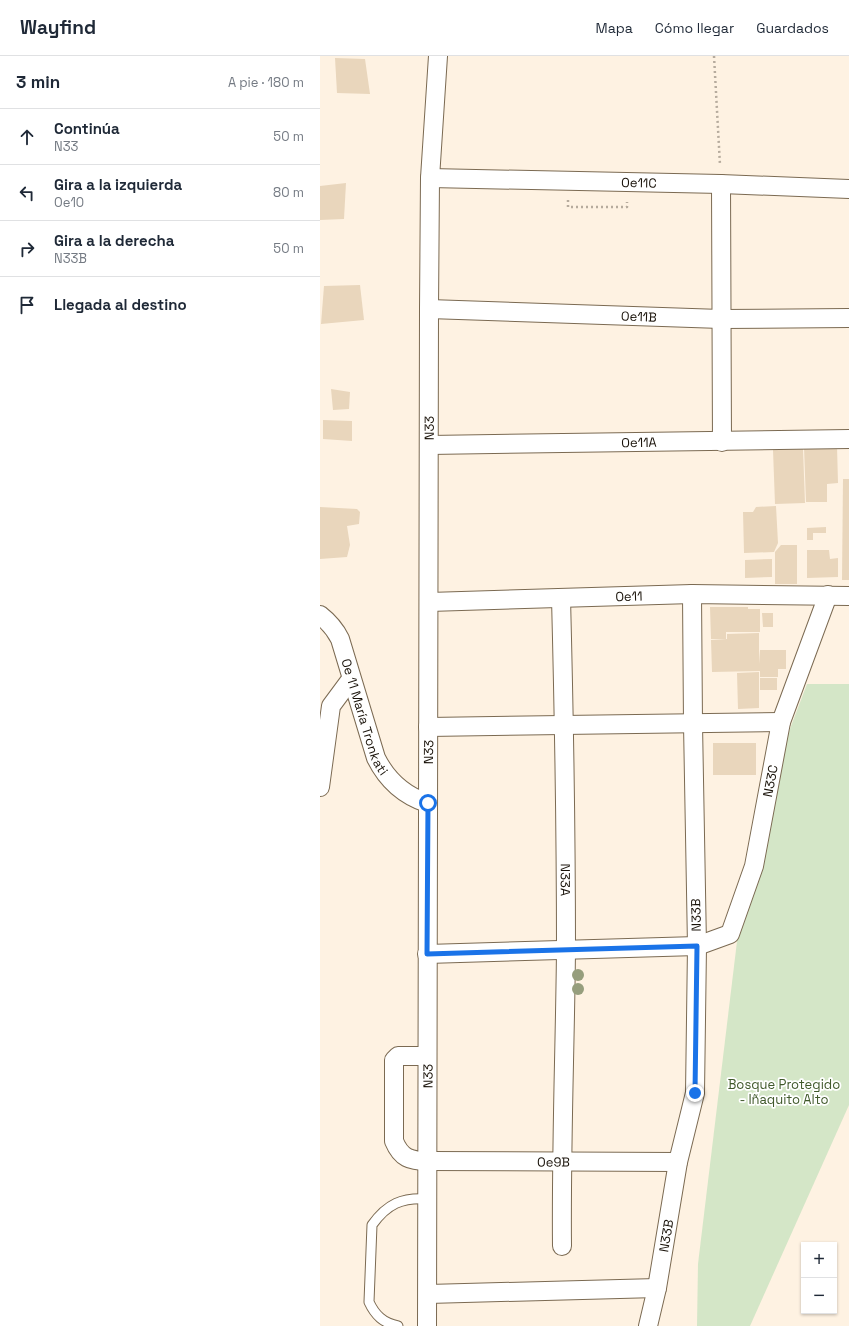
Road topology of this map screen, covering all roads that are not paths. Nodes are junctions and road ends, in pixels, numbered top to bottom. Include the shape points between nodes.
1 (438, 56) edge
2 (430, 178) junction
3 (721, 184) junction
4 (849, 189) edge
5 (428, 309) junction
6 (849, 318) edge
7 (722, 319) junction
8 (849, 439) edge
9 (722, 442) junction
10 (429, 445) junction
11 (692, 594) junction
12 (828, 595) junction
13 (849, 596) edge
14 (561, 598) junction
15 (429, 602) junction
16 (320, 615) edge
17 (351, 679) junction
18 (781, 722) junction
19 (693, 724) junction
20 (564, 726) junction
21 (428, 728) junction
22 (320, 787) edge
23 (428, 803) junction
24 (697, 946) junction
25 (566, 950) junction
26 (427, 954) junction
27 (427, 1056) junction
28 (428, 1161) junction
29 (562, 1162) junction
30 (678, 1162) junction
31 (428, 1199) junction
32 (562, 1246) dead end
33 (657, 1288) junction
34 (428, 1294) junction
35 (398, 1326) edge
36 (428, 1326) edge
37 (648, 1326) edge

1 - 2 street, N33
2 - 3 street, Oe11C
2 - 5 street, N33
3 - 4 street, Oe11C
3 - 7 street
5 - 7 street, Oe11B
5 - 10 street, N33
6 - 7 street, Oe11B
7 - 9 street
8 - 9 street, Oe11A
9 - 10 street, Oe11A
10 - 15 street, N33
11 - 12 street, Oe11
11 - 14 street, Oe11
11 - 19 street, N33B
12 - 13 street, Oe11
12 - 18 street, N33C
14 - 15 street, Oe11
14 - 20 street, N33A
15 - 21 street, N33
16 - 17 street, Oe 11 María Tronkati via 328,620 340,639
17 - 22 street via 331,706
17 - 23 street, Oe 11 María Tronkati via 381,768 395,786
18 - 19 street
18 - 24 street, N33C via 754,866 730,934
19 - 20 street
19 - 24 street, N33B
20 - 21 street
20 - 25 street, N33A
21 - 23 street, N33
23 - 26 street, N33
24 - 25 street
24 - 30 street, N33B via 695,1093
25 - 26 street
25 - 29 street, N33A
26 - 27 street, N33
27 - 28 street, N33
27 - 28 street, Oe9B via 398,1056 394,1060 394,1141 403,1155 415,1161
28 - 29 street, Oe9B
28 - 31 street, N33
29 - 30 street, Oe9B
29 - 32 street, N33A
30 - 33 street, N33B
31 - 34 street, N33
31 - 35 lane via 413,1198 398,1202 379,1216 372,1226 369,1302 378,1317
33 - 34 street
33 - 37 street, N33B
34 - 36 street, N33

